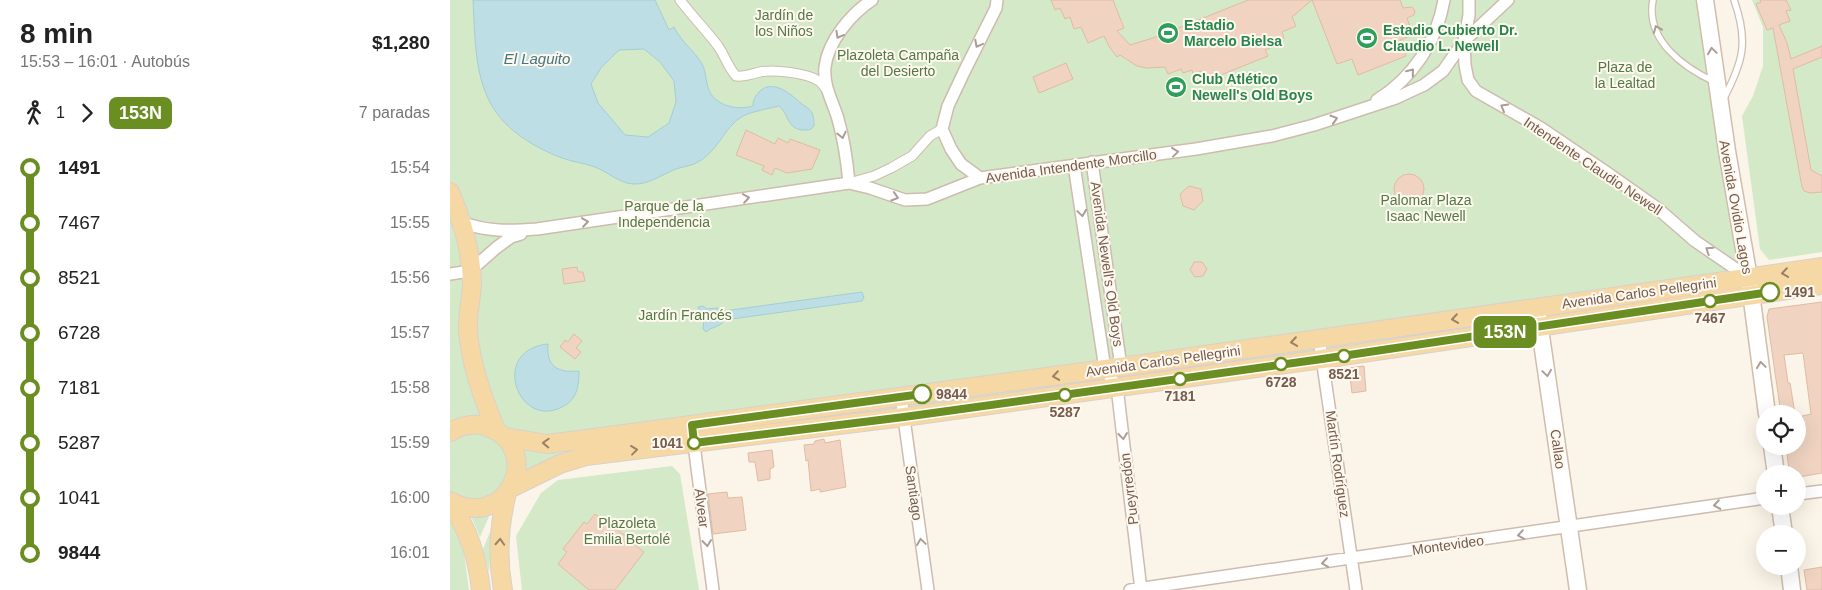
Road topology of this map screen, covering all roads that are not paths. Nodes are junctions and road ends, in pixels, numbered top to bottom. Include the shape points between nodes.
1 (680, 0) edge
2 (872, 0) edge
3 (997, 0) edge
4 (1444, 0) edge
5 (1469, 0) edge
6 (1508, 0) edge
7 (1652, 0) edge
8 (1705, 0) edge
9 (1734, 0) edge
10 (1464, 41) junction
11 (1717, 83) junction
12 (827, 90) junction
13 (1720, 106) junction
14 (1358, 112) junction
15 (942, 129) junction
16 (1092, 162) junction
17 (1074, 165) junction
18 (980, 178) junction
19 (849, 183) junction
20 (450, 192) edge
21 (456, 220) edge
22 (536, 229) junction
23 (1822, 267) edge
24 (470, 271) junction
25 (450, 274) edge
26 (1822, 285) edge
27 (1750, 286) junction
28 (1538, 308) junction
29 (1540, 326) junction
30 (1319, 338) junction
31 (1322, 359) junction
32 (1113, 368) junction
33 (1117, 387) junction
34 (901, 397) junction
35 (1766, 405) edge
36 (904, 417) junction
37 (692, 425) junction
38 (450, 432) edge
39 (500, 433) junction
40 (694, 443) junction
41 (1822, 490) edge
42 (509, 491) junction
43 (1806, 493) edge
44 (1756, 499) edge
45 (450, 502) edge
46 (1569, 528) junction
47 (1352, 559) junction
48 (1790, 575) edge
49 (481, 590) edge
50 (503, 590) edge
51 (713, 590) edge
52 (928, 590) edge
53 (1137, 590) edge
54 (1356, 590) edge
55 (1578, 590) edge
56 (1792, 590) edge

1 - 12 street via 717,45 736,76 777,71 809,76
2 -> 12 street via 858,9 831,50 825,67
3 -> 15 street via 948,106
14 -> 4 street via 1387,94 1418,63 1441,17
5 - 10 street
6 - 10 street
11 -> 7 lane via 1677,60 1663,43 1654,23
11 -> 8 main road, Avenida Ovidio Lagos
9 - 13 lane via 1743,38 1741,60 1732,86
10 - 14 street, Avenida Intendente Morcillo via 1443,71 1424,85
27 -> 10 street, Intendente Claudio Newell via 1657,208 1541,128 1476,91 1468,80
11 - 13 main road, Avenida Ovidio Lagos
12 -> 19 street via 838,118
13 - 27 main road, Avenida Ovidio Lagos
16 -> 14 street, Avenida Intendente Morcillo via 1272,136
15 - 18 street via 961,164
15 - 19 street via 930,136 912,156 874,176
16 - 17 street, Avenida Intendente Morcillo
16 - 32 street, Avenida Newell's Old Boys
17 - 18 street, Avenida Intendente Morcillo
17 -> 32 street, Avenida Newell's Old Boys
19 -> 18 street, Avenida Intendente Morcillo via 905,200 927,199
22 -> 19 street, Avenida Intendente Morcillo
20 - 21 main road
21 - 22 street, Avenida Intendente Morcillo via 490,230
21 - 24 main road via 466,234
22 - 24 street, Avenida Intendente Morcillo via 511,237
23 -> 27 main road, Avenida Carlos Pellegrini
24 - 25 street
24 - 39 main road via 468,330 471,349 482,398
26 - 27 main road, Avenida Carlos Pellegrini
27 - 28 main road, Avenida Carlos Pellegrini
27 - 29 main road, Avenida Carlos Pellegrini
35 -> 27 main road, Avenida Ovidio Lagos
28 - 29 main road, Callao
28 -> 30 main road, Avenida Carlos Pellegrini
29 - 31 main road, Avenida Carlos Pellegrini
29 -> 46 main road, Callao
30 - 31 street, Martín Rodríguez
30 -> 32 main road, Avenida Carlos Pellegrini
31 - 33 main road, Avenida Carlos Pellegrini
31 - 47 street, Martín Rodríguez
32 - 33 street, Avenida Newell's Old Boys
32 -> 34 main road, Avenida Carlos Pellegrini
33 - 36 main road, Avenida Carlos Pellegrini
33 -> 53 street, Pueyrredón
34 - 36 street, Santiago
34 - 37 main road, Avenida Carlos Pellegrini
36 - 40 main road, Avenida Carlos Pellegrini
52 -> 36 street, Santiago
37 -> 39 main road, Avenida Carlos Pellegrini via 547,444
37 - 40 street, Alvear
38 - 39 main road, Avenida Carlos Pellegrini via 476,424
39 - 42 main road via 510,444 517,466
42 -> 40 main road, Avenida Carlos Pellegrini via 560,464 586,456
40 -> 51 street, Alvear
41 - 43 street
42 - 45 main road, Avenida Carlos Pellegrini via 498,502 486,507 472,509
50 -> 42 main road via 499,569 501,522
44 -> 46 street, Montevideo
45 - 49 main road via 473,545
46 -> 47 street, Montevideo
46 - 55 main road, Callao
47 -> 53 street, Montevideo
47 - 54 street, Martín Rodríguez
48 - 56 main road

